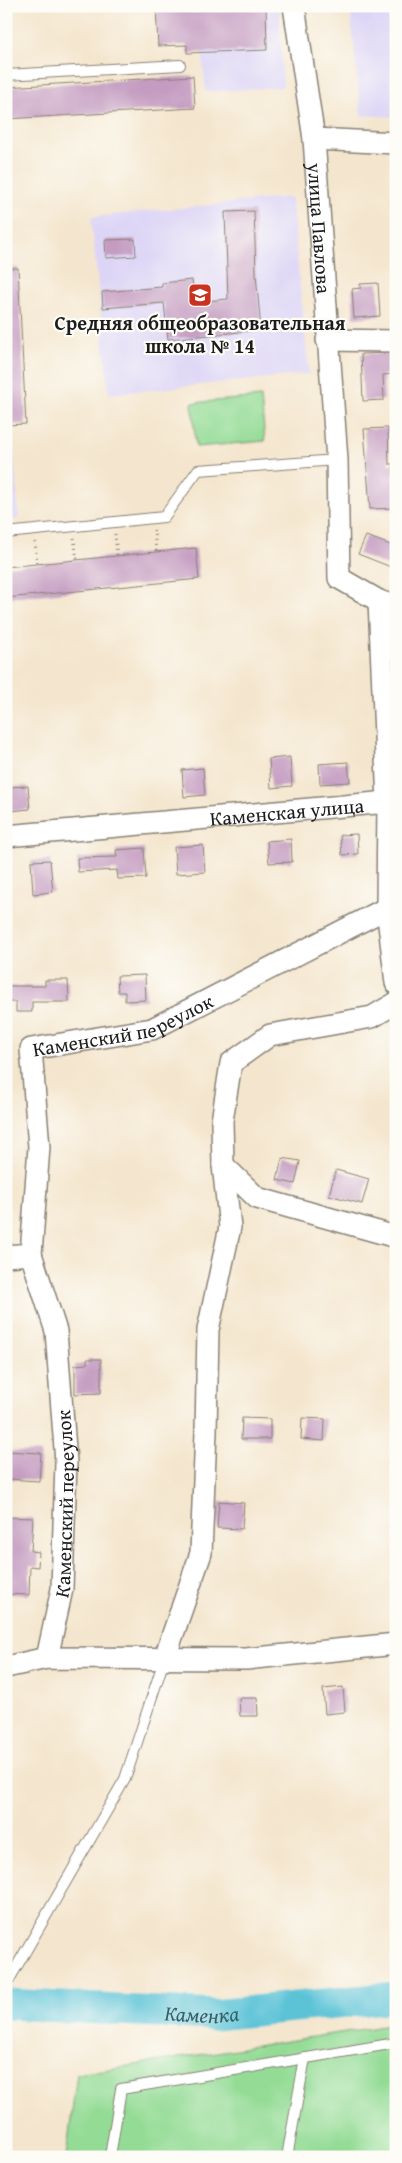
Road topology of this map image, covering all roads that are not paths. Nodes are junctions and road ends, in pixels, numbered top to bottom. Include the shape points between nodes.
1 (294, 6) edge
2 (180, 65) dead end
3 (6, 76) edge
4 (314, 139) junction
5 (396, 143) edge
6 (327, 340) junction
7 (396, 341) edge
8 (337, 460) junction
9 (6, 533) edge
10 (387, 604) edge
11 (388, 802) junction
12 (6, 836) edge
13 (387, 908) junction
14 (396, 983) edge
15 (396, 1003) edge
16 (223, 1164) junction
17 (396, 1237) edge
18 (31, 1254) junction
19 (6, 1256) edge
20 (396, 1644) edge
21 (47, 1658) junction
22 (164, 1660) junction
23 (6, 1667) edge
24 (6, 1985) edge
25 (396, 2043) edge
26 (305, 2058) junction
27 (110, 2157) edge
28 (287, 2157) edge

1 - 4 street
2 - 3 lane
4 - 5 street, улица Павлова
4 - 6 street, улица Павлова
6 - 7 street
6 - 8 street, улица Павлова
8 - 9 lane via 198,470 164,517
8 - 10 street, улица Павлова via 339,578
10 - 11 street
11 - 12 street, Каменская улица
11 - 13 street, Каменская улица
13 - 14 street, Каменская улица
13 - 18 street, Каменский переулок via 152,1029 31,1049 39,1147
15 - 16 street via 372,1017 270,1035 231,1063 222,1121
16 - 17 street via 257,1198
16 - 22 street via 230,1227 208,1330 201,1552
18 - 19 street
18 - 21 street, Каменский переулок via 56,1331 66,1462 62,1589
20 - 22 street via 246,1659
21 - 22 street
21 - 23 street
22 - 24 lane via 126,1779
25 - 26 lane
26 - 27 lane via 121,2090
26 - 28 lane

